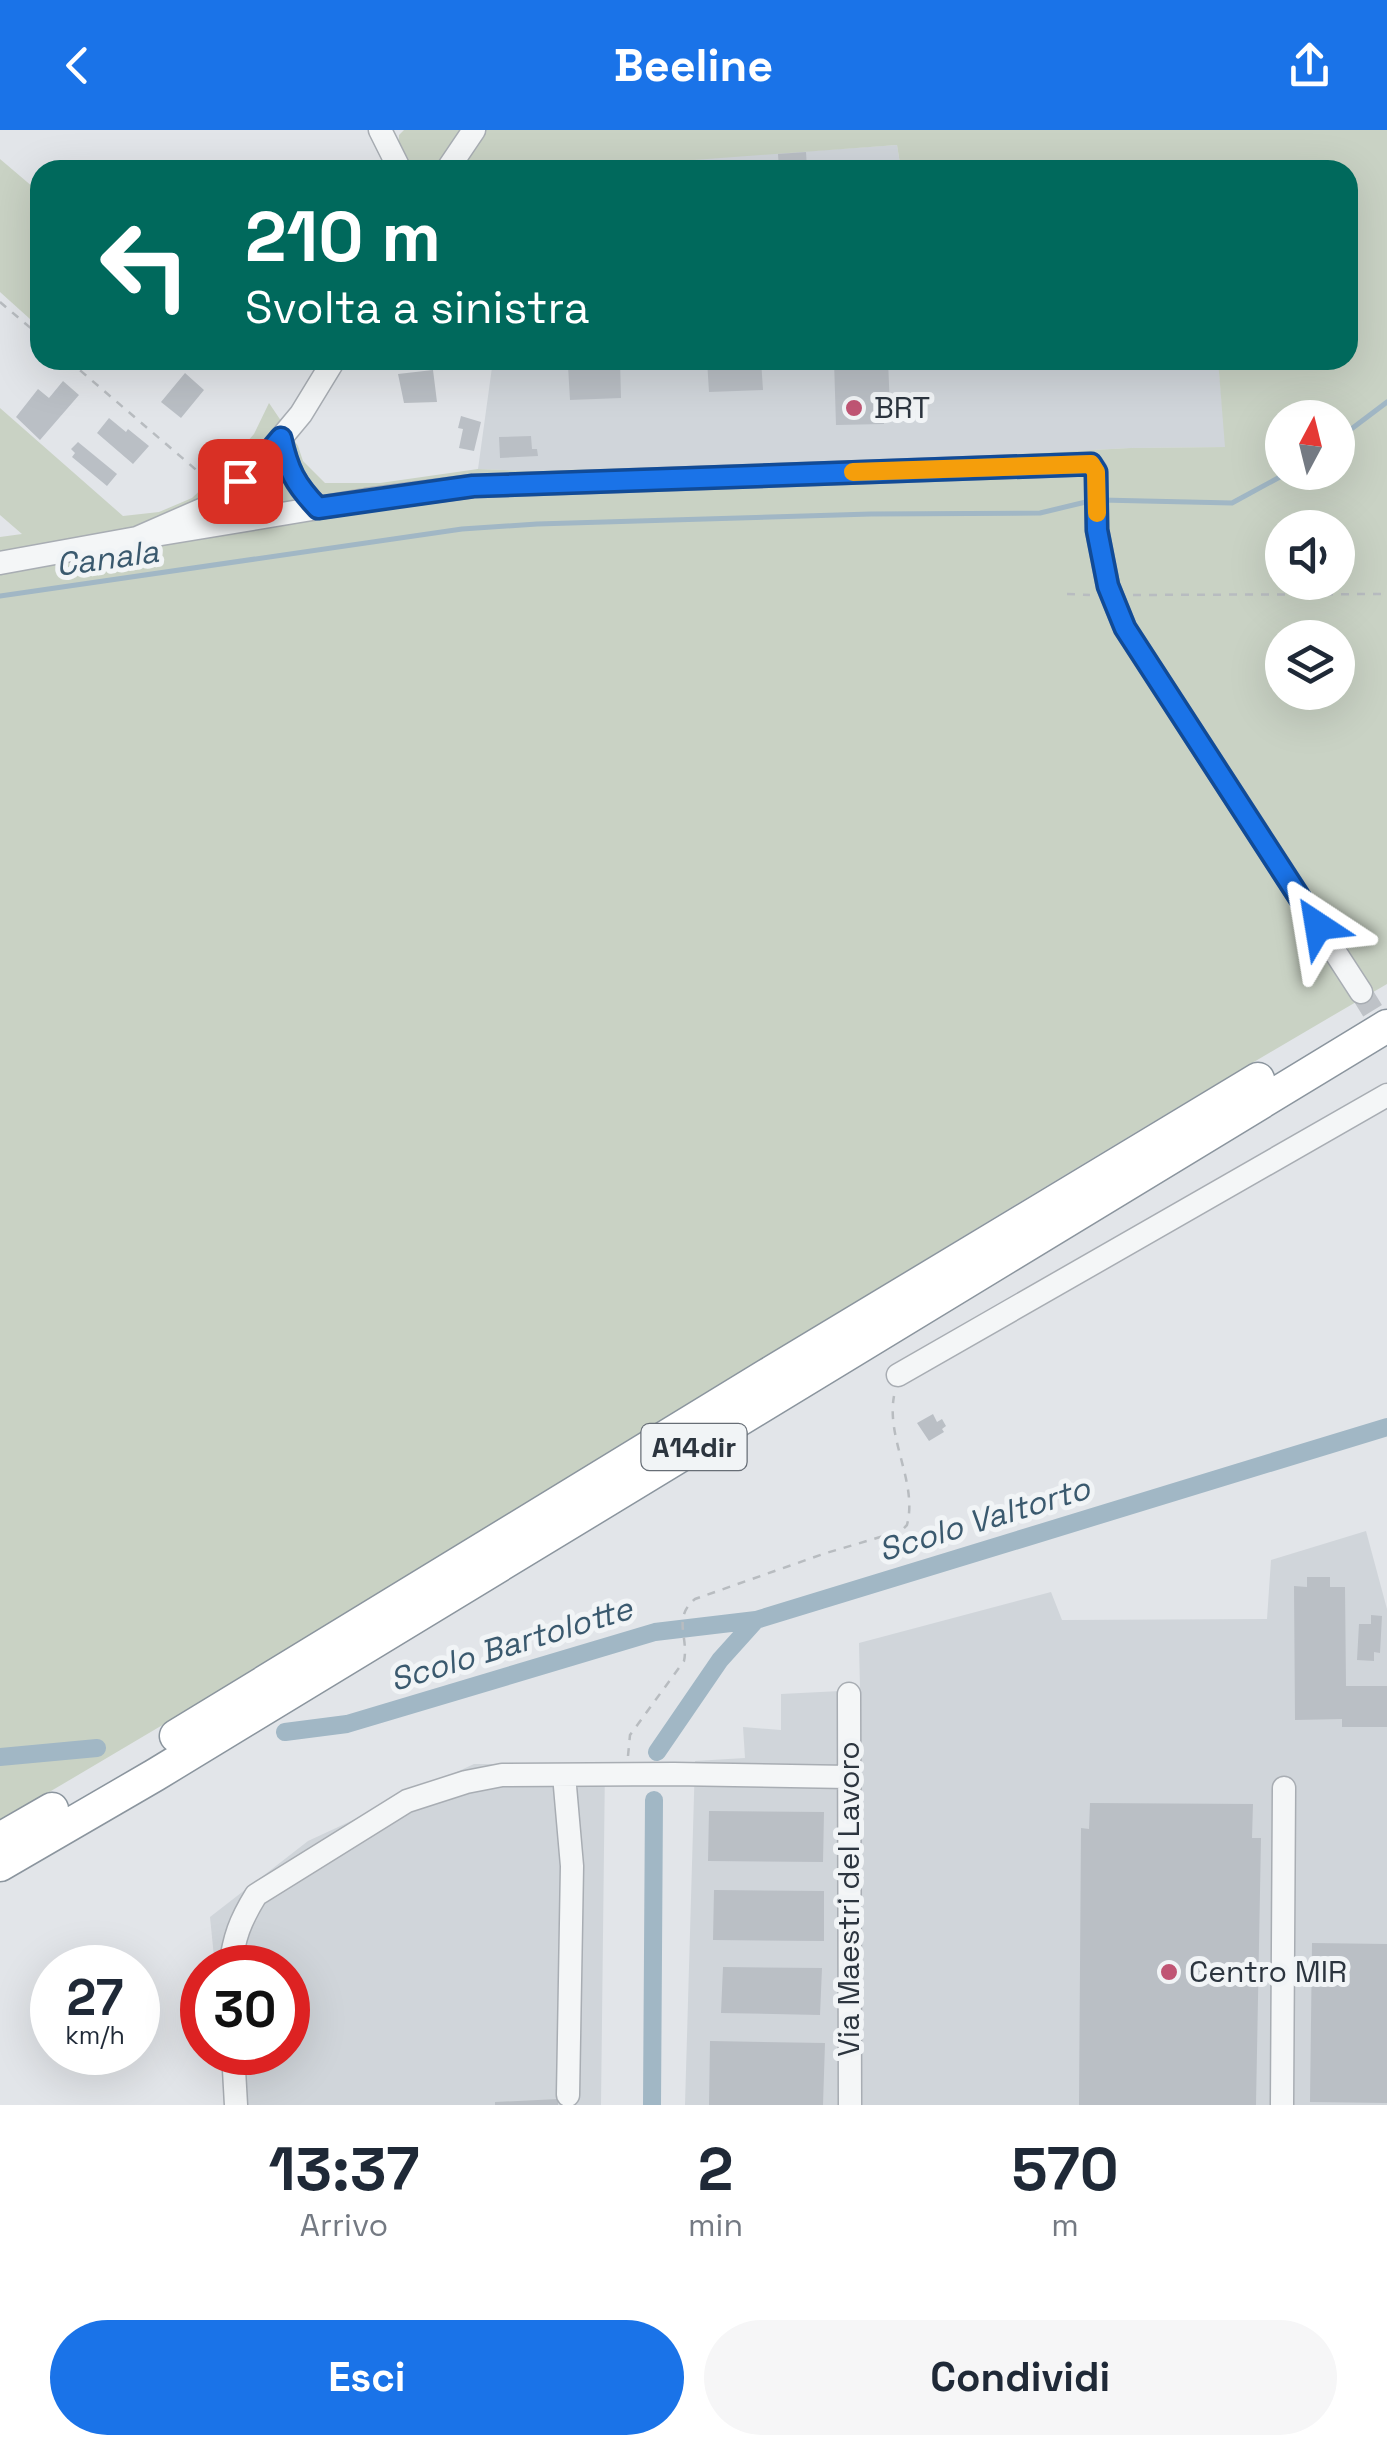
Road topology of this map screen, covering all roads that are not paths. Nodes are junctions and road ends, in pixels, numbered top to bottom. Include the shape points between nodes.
1 (380, 130) edge
2 (474, 130) edge
3 (395, 160) edge
4 (454, 160) edge
5 (328, 370) edge
6 (281, 438) junction
7 (318, 508) junction
8 (137, 538) junction
9 (0, 563) edge
10 (1374, 997) edge
11 (1387, 1026) edge
12 (1387, 1095) edge
13 (898, 1375) road end
14 (848, 1694) dead end
15 (564, 1775) junction
16 (848, 1777) junction
17 (1284, 1788) dead end
18 (0, 1839) edge
19 (0, 1865) edge
20 (234, 1945) edge
21 (234, 2075) edge
22 (568, 2095) dead end
23 (236, 2105) edge
24 (850, 2105) edge
25 (1282, 2105) edge

1 - 3 street
2 - 4 street
5 - 6 street
6 - 7 street via 296,485
6 - 8 street via 208,507
7 - 8 street
7 - 10 street via 473,486 1091,464 1097,530 1125,628
8 - 9 street
10 - 18 highway, A14dir
11 - 19 highway, A14dir
12 - 13 street
14 - 16 street, Via Maestri del Lavoro
15 - 16 street
15 - 20 street via 502,1775 407,1802 256,1895
15 - 22 street via 572,1866
16 - 24 street, Via Maestri del Lavoro
17 - 25 street
21 - 23 street

